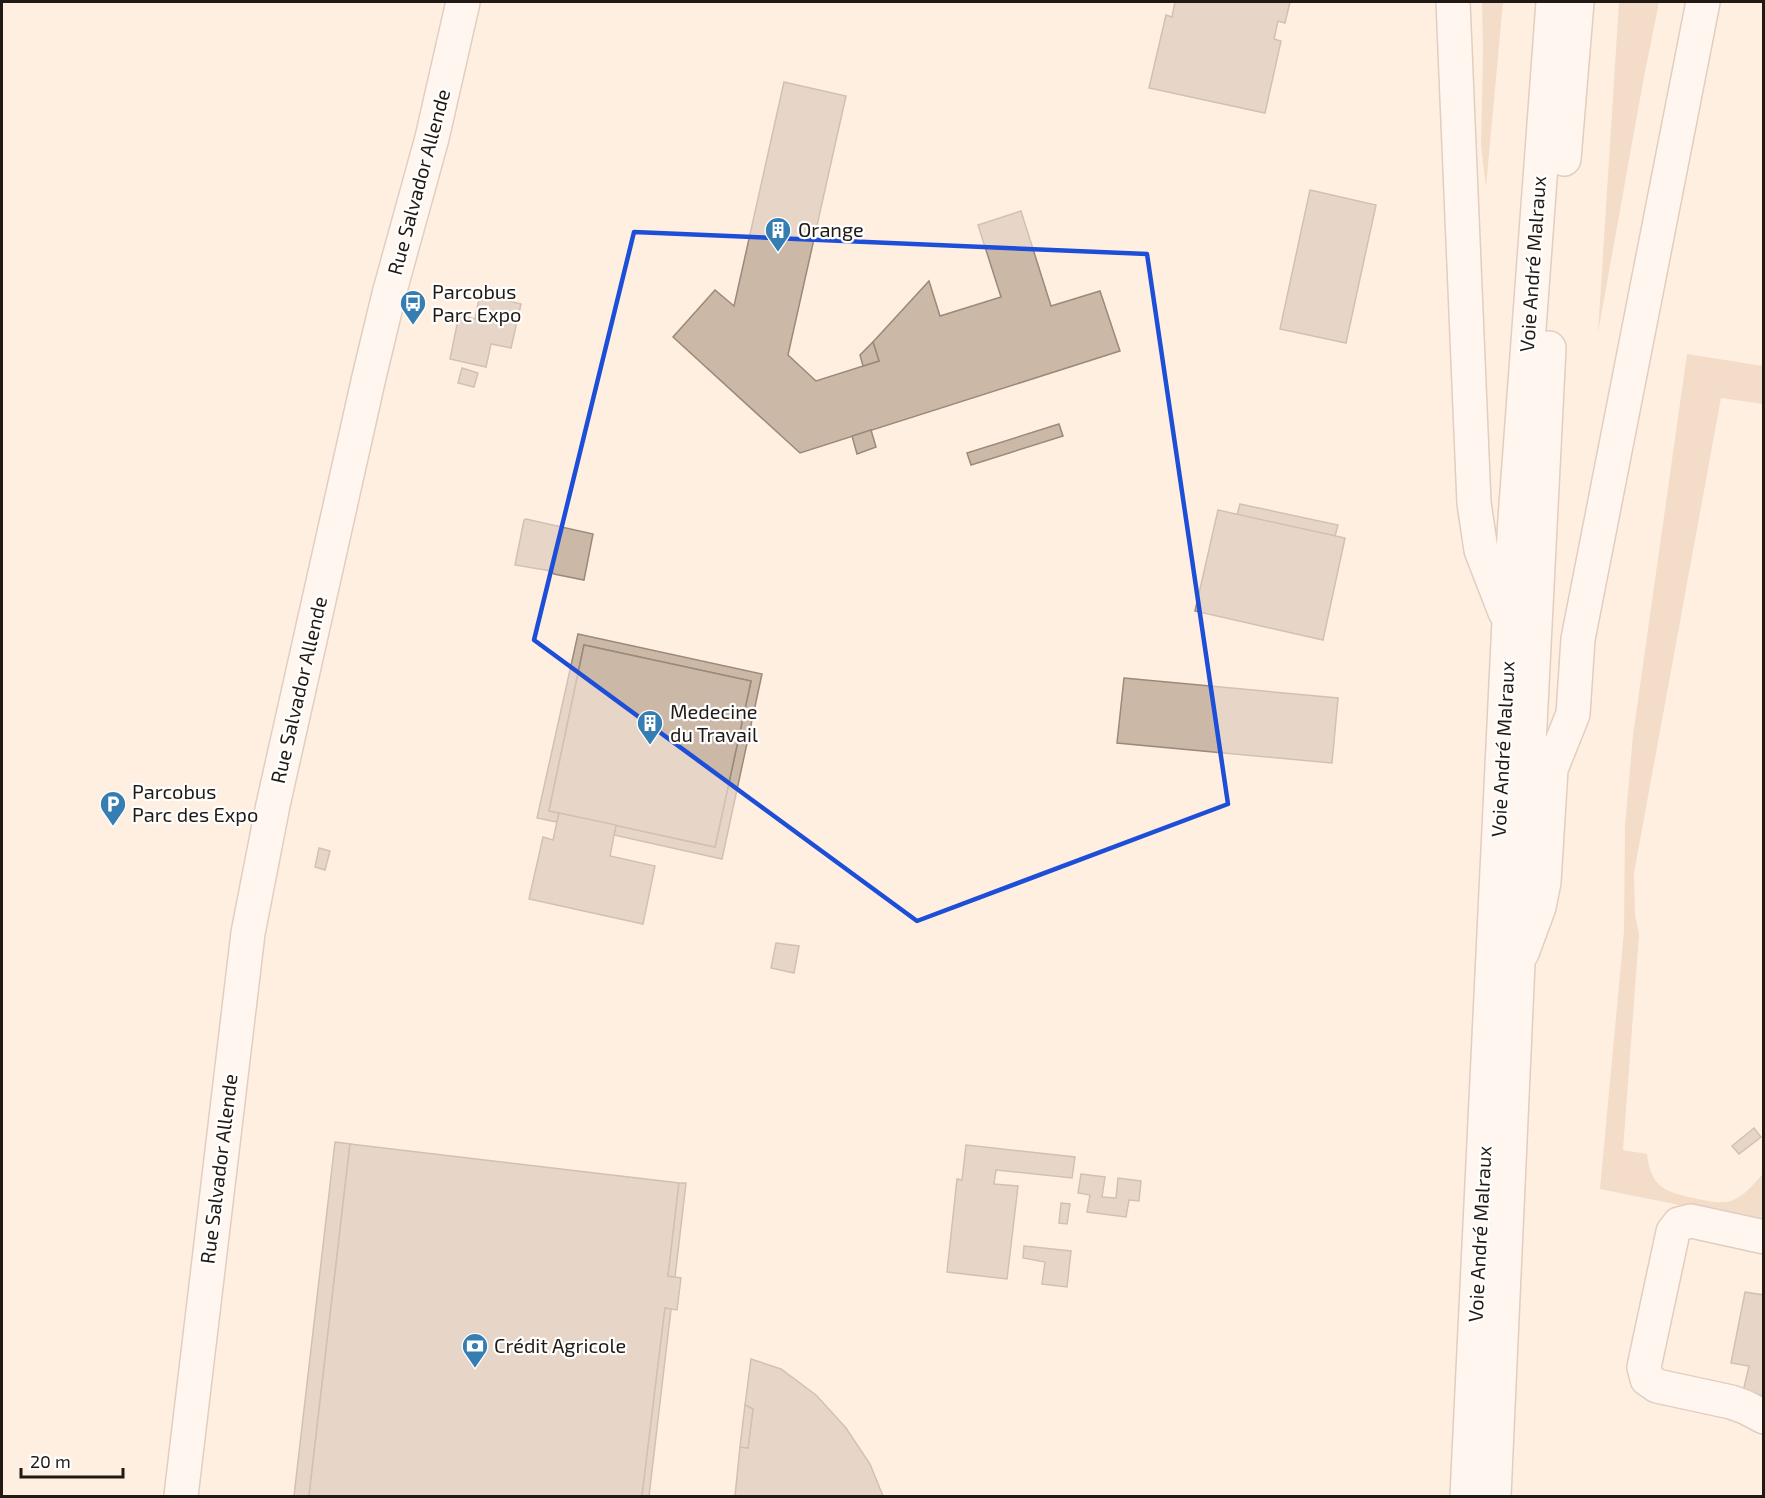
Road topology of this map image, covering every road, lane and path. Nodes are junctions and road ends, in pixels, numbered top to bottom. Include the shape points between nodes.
1 (463, 2) edge
2 (1453, 2) edge
3 (1553, 2) edge
4 (1577, 2) edge
5 (1703, 2) edge
6 (1509, 621) junction
7 (1518, 963) junction
8 (1764, 1237) edge
9 (1764, 1417) edge
10 (181, 1497) edge
11 (1467, 1497) edge
12 (1494, 1497) edge

1 - 10 main road, Rue Salvador Allende via 369,377 248,933
2 - 6 main road via 1474,503 1481,550
3 - 6 main road, Voie André Malraux
4 - 7 main road, Voie André Malraux via 1550,343
5 - 7 main road via 1578,639 1573,714 1551,769 1544,882
6 - 11 main road, Voie André Malraux
7 - 12 main road, Voie André Malraux
8 - 9 main road via 1690,1221 1679,1224 1673,1232 1644,1367 1647,1379 1657,1386 1731,1402

